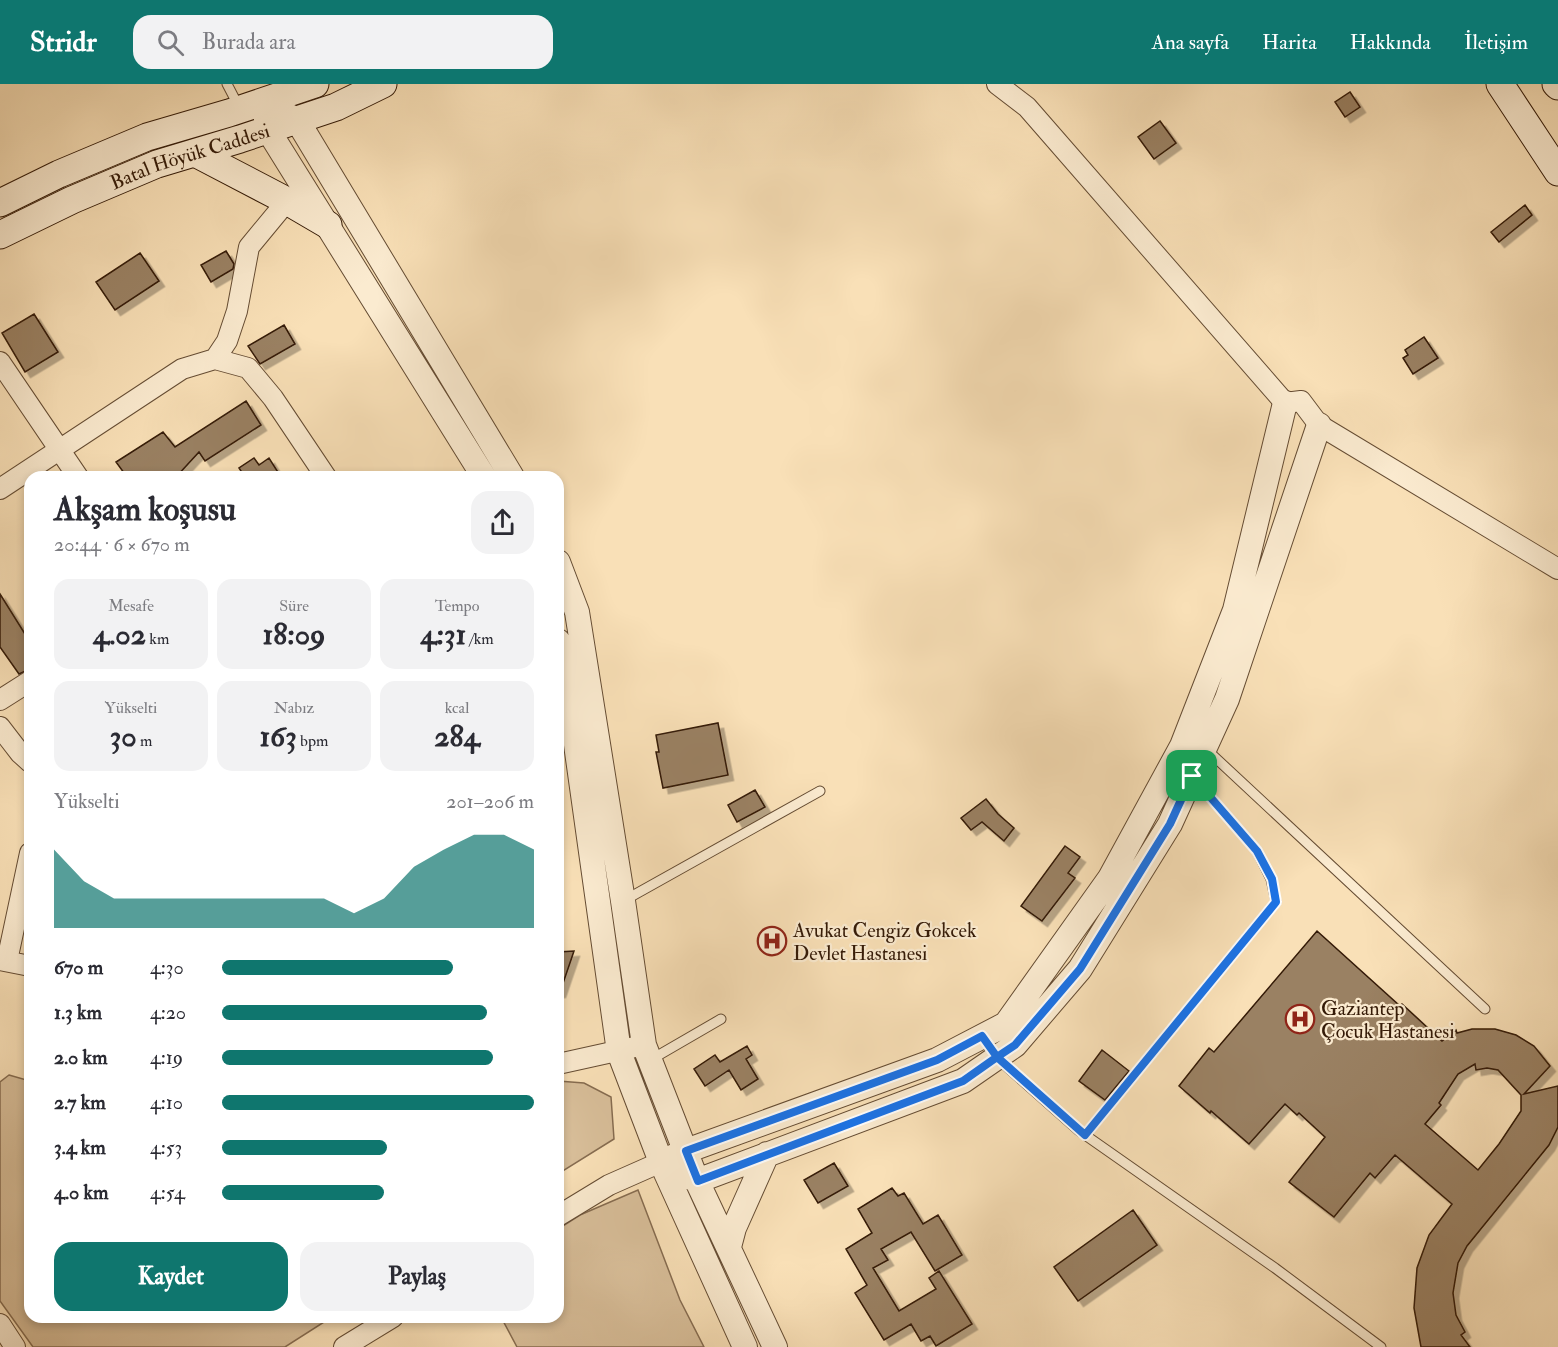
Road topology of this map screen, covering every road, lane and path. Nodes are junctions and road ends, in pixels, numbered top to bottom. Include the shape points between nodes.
1 (227, 84) edge
2 (315, 84) edge
3 (383, 84) edge
4 (997, 84) edge
5 (1500, 84) edge
6 (252, 106) junction
7 (297, 120) junction
8 (268, 130) junction
9 (195, 153) junction
10 (1558, 172) edge
11 (287, 201) junction
12 (0, 203) edge
13 (328, 225) junction
14 (0, 235) edge
15 (215, 358) junction
16 (0, 362) edge
17 (1285, 404) junction
18 (1319, 425) junction
19 (60, 450) junction
20 (28, 471) edge
21 (74, 471) edge
22 (322, 471) edge
23 (480, 471) edge
24 (508, 471) edge
25 (24, 473) edge
26 (0, 489) edge
27 (1558, 569) edge
28 (564, 578) edge
29 (564, 674) edge
30 (24, 685) edge
31 (0, 700) edge
32 (0, 727) edge
33 (1205, 748) junction
34 (24, 757) edge
35 (1192, 776) junction
36 (820, 791) dead end
37 (24, 877) edge
38 (623, 901) junction
39 (3, 961) edge
40 (24, 965) edge
41 (1485, 1009) dead end
42 (721, 1019) dead end
43 (989, 1047) junction
44 (619, 1052) junction
45 (647, 1053) junction
46 (564, 1063) edge
47 (1085, 1135) junction
48 (686, 1151) junction
49 (767, 1154) junction
50 (661, 1162) junction
51 (698, 1181) junction
52 (564, 1212) edge
53 (729, 1247) junction
54 (383, 1323) edge
55 (0, 1324) edge
56 (15, 1347) edge
57 (344, 1347) edge
58 (745, 1347) edge
59 (775, 1347) edge
60 (1381, 1347) edge

1 - 6 lane
2 - 6 main road, Batal Höyük Caddesi
3 - 7 main road, Batal Höyük Caddesi via 336,107
4 - 17 street via 1027,107
5 - 10 main road
6 - 7 street
6 - 8 street
6 - 12 main road, Batal Höyük Caddesi via 147,137
7 - 8 main road, Batal Höyük Caddesi
7 - 24 street
8 - 9 main road, Batal Höyük Caddesi
8 - 13 street
9 - 11 main road
9 - 14 main road, Batal Höyük Caddesi via 157,164
11 - 13 main road
11 - 15 street via 249,247 237,311 227,341
13 - 23 street
15 - 19 street via 182,369
15 - 22 street via 248,368
16 - 19 street
17 - 18 street via 1302,401
17 - 43 street via 1235,610 1182,746 1110,878
18 - 27 street
18 - 33 street via 1227,699
19 - 20 street
19 - 21 street
25 - 26 street
28 - 38 street via 577,612
29 - 44 street
30 - 31 street
32 - 34 street
33 - 35 street
33 - 41 lane
35 - 43 street via 1170,824 1080,969 1015,1045
35 - 47 lane via 1257,851 1272,879 1276,902
36 - 38 lane
37 - 39 street
38 - 45 street
39 - 40 street
42 - 45 lane
43 - 47 lane
43 - 48 street via 937,1060
43 - 49 street via 963,1081
44 - 45 street
44 - 46 street
44 - 50 street
45 - 48 street
47 - 60 lane
48 - 50 street
48 - 51 street
49 - 51 street
49 - 53 street
50 - 51 street
50 - 52 street via 609,1185
50 - 58 street
51 - 53 street
53 - 59 street
54 - 57 street
55 - 56 street

